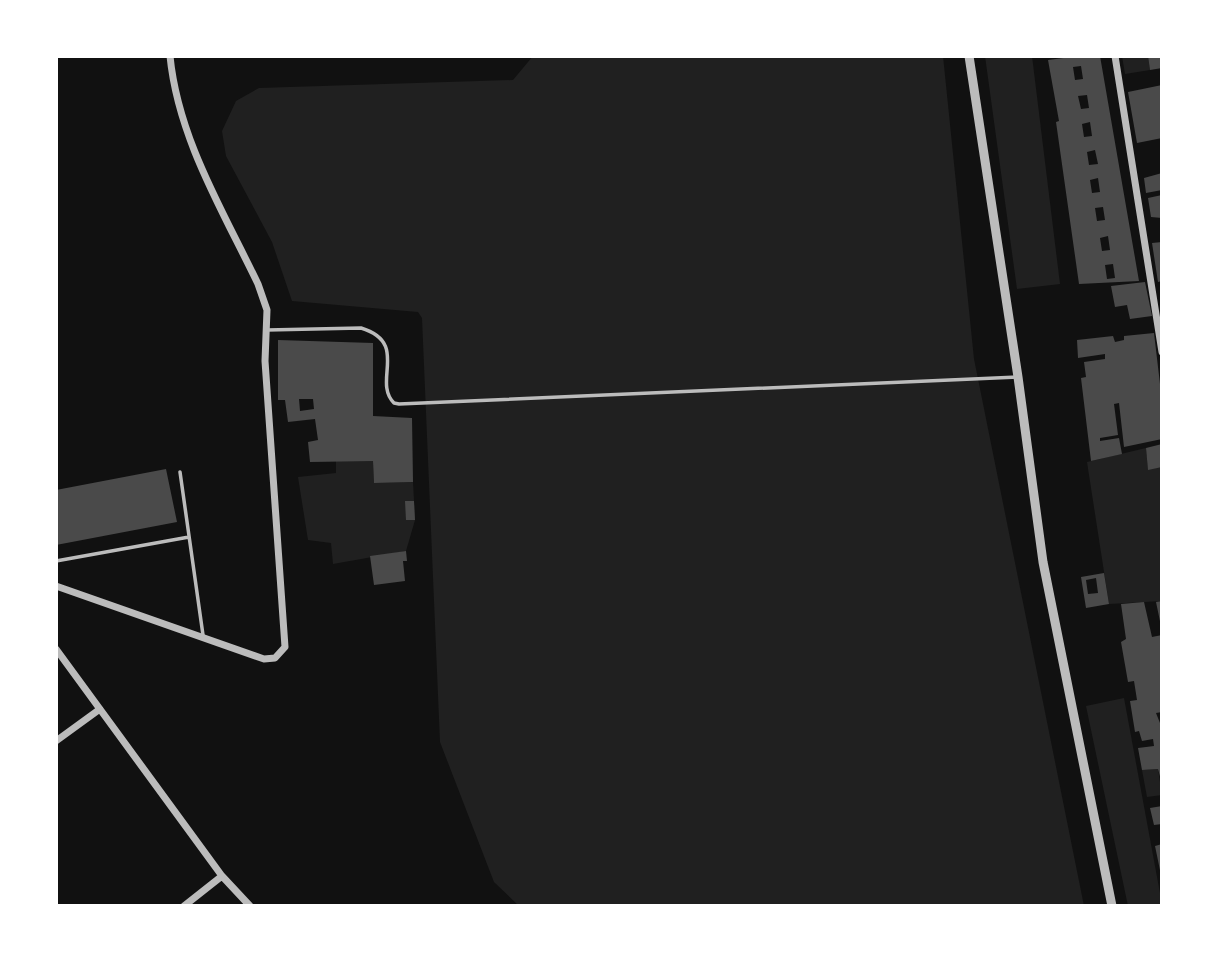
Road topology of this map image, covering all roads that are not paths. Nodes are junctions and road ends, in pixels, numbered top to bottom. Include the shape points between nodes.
1 (170, 56) edge
2 (969, 56) edge
3 (1115, 56) edge
4 (267, 330) junction
5 (1161, 337) edge
6 (1162, 352) edge
7 (1018, 377) junction
8 (180, 472) dead end
9 (189, 537) junction
10 (56, 561) edge
11 (56, 586) edge
12 (203, 638) junction
13 (56, 649) edge
14 (100, 709) junction
15 (56, 741) edge
16 (222, 876) junction
17 (184, 906) edge
18 (250, 906) edge
19 (1111, 906) edge

1 - 4 street via 184,127 264,297
2 - 7 street
3 - 5 street
4 - 7 lane via 362,328 373,332 388,349 389,394 400,404
4 - 12 street via 265,361 286,642 279,655 270,659
5 - 6 street
7 - 19 street via 1043,562
8 - 9 lane
9 - 10 lane
9 - 12 lane
11 - 12 street
13 - 14 street
14 - 15 street
14 - 16 street
16 - 17 street
16 - 18 street

